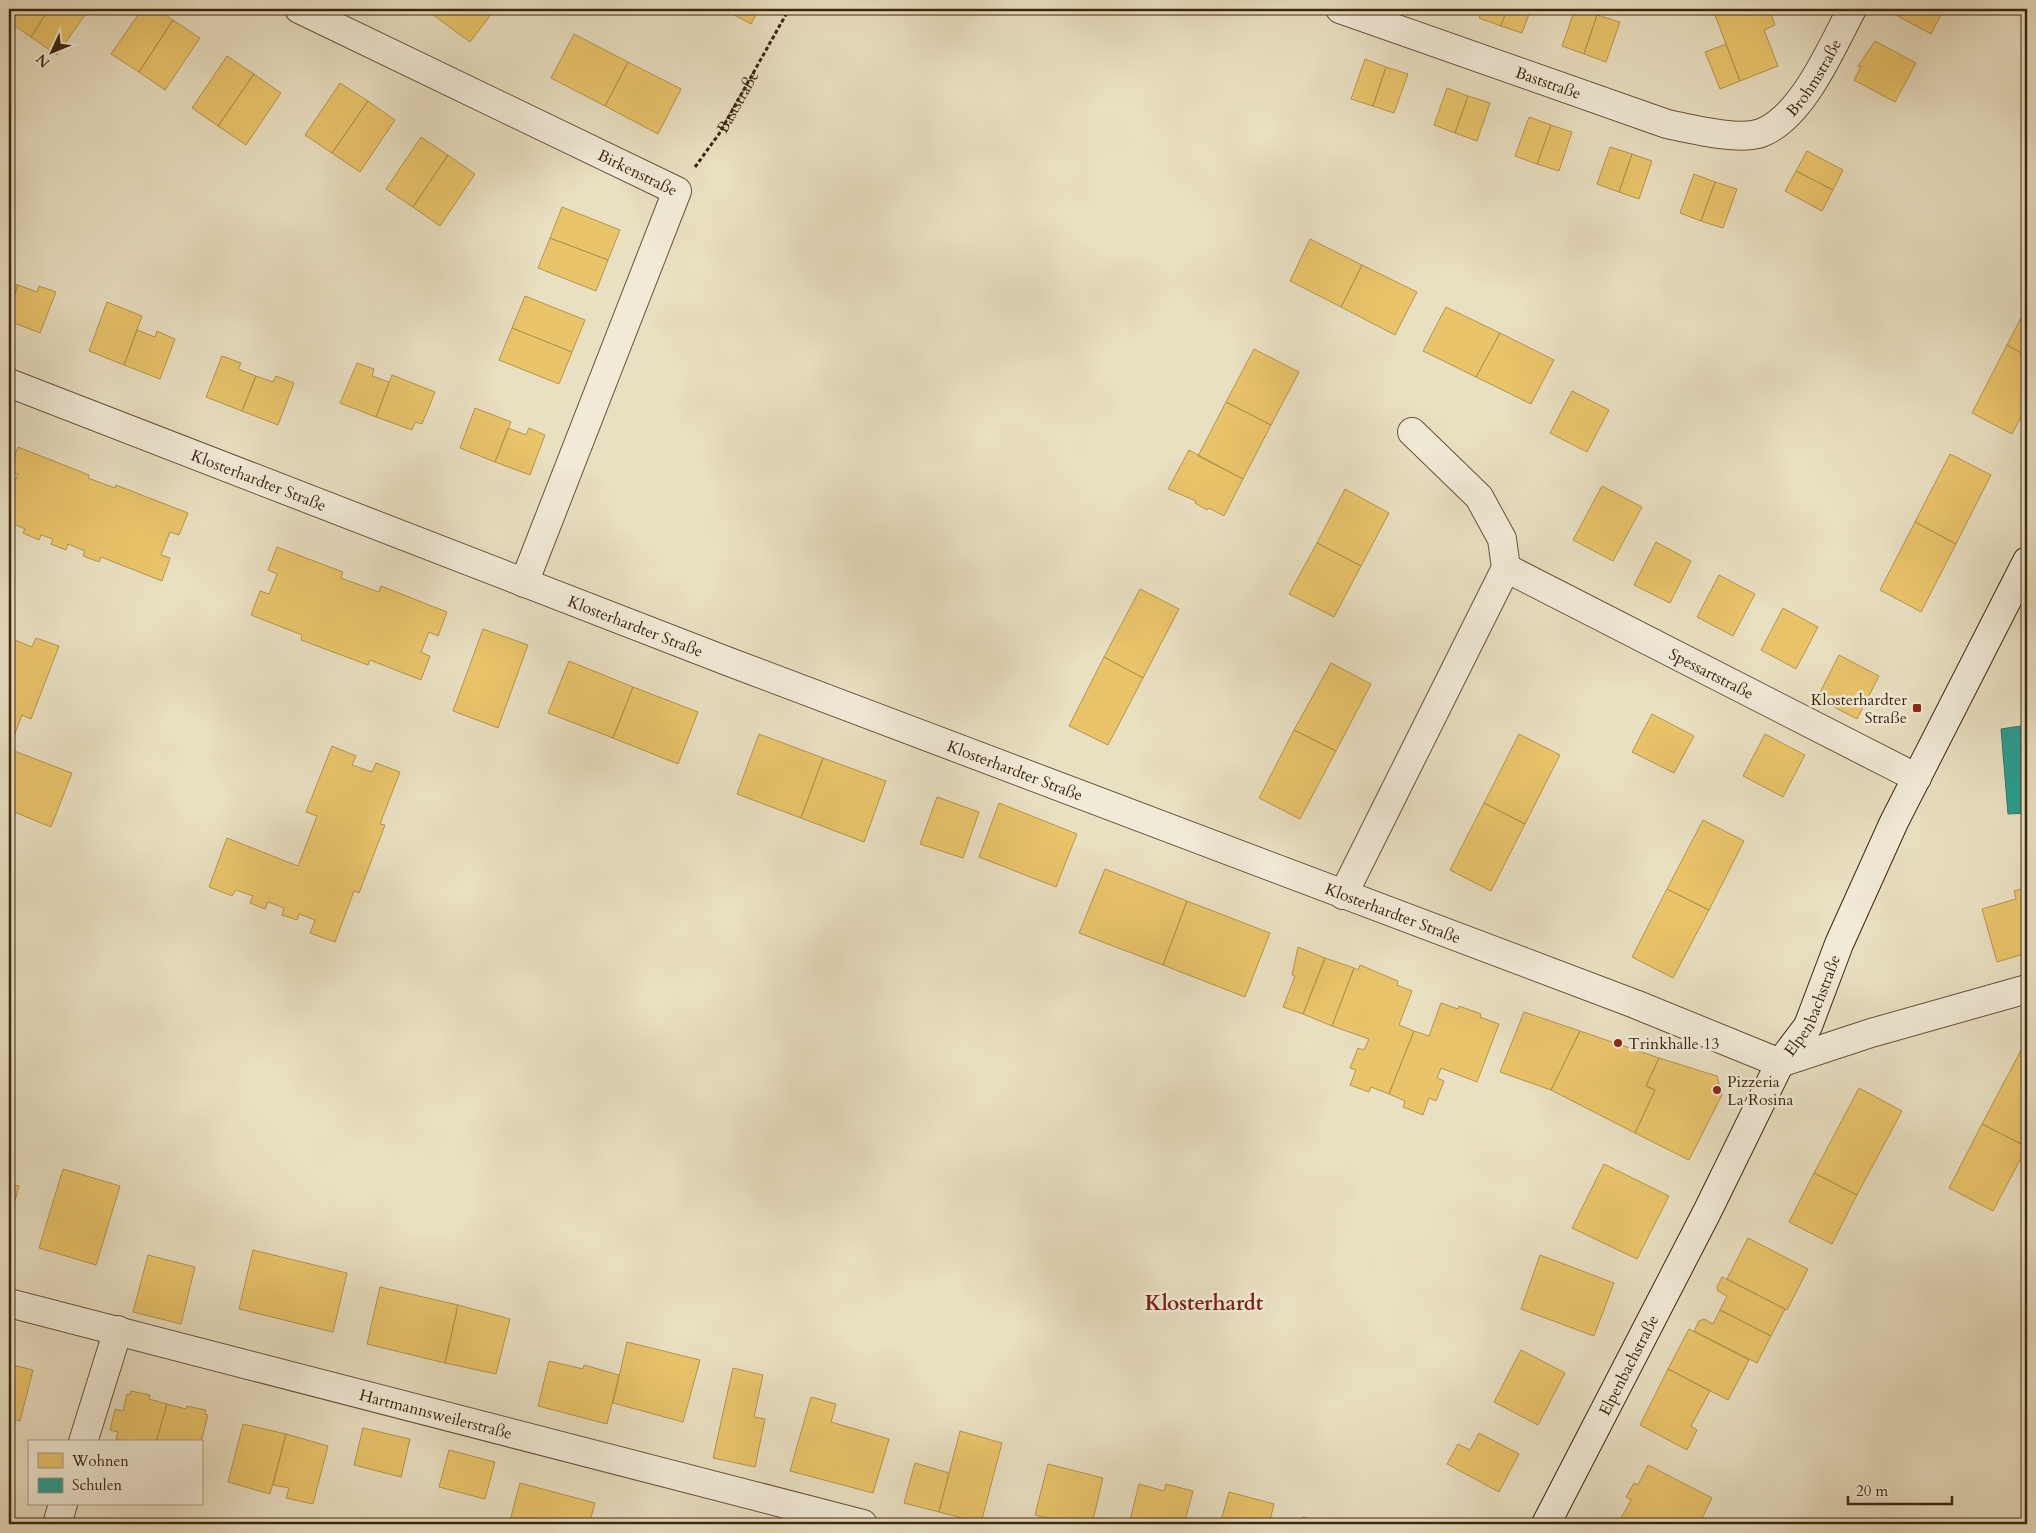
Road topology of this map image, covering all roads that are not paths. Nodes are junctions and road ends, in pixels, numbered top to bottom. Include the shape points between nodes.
1 (299, 9) edge
2 (1340, 9) edge
3 (1852, 9) edge
4 (1761, 133) joint
5 (9, 383) edge
6 (1412, 432) dead end
7 (2027, 561) edge
8 (1506, 568) junction
9 (524, 583) junction
10 (1917, 778) junction
11 (1342, 895) junction
12 (2027, 989) edge
13 (1780, 1063) junction
14 (9, 1303) edge
15 (118, 1330) junction
16 (84, 1440) edge
17 (63, 1506) edge
18 (57, 1524) edge
19 (863, 1524) edge
20 (1546, 1524) edge

1 - 9 street, Birkenstraße via 677,191
2 - 4 street, Baststraße via 1667,124 1721,135
3 - 4 street, Brohmstraße via 1802,100 1783,120
5 - 9 street, Klosterhardter Straße
6 - 8 street via 1479,497 1502,539
7 - 10 street, Elpenbachstraße
8 - 10 street, Spessartstraße
8 - 11 street
9 - 11 street, Klosterhardter Straße
10 - 13 street, Elpenbachstraße via 1839,944 1808,1026
11 - 13 street, Klosterhardter Straße via 1635,1004
12 - 13 street via 1870,1033
13 - 20 street, Elpenbachstraße
14 - 15 street, Hartmannsweilerstraße
15 - 16 street
15 - 19 street, Hartmannsweilerstraße
17 - 18 street

